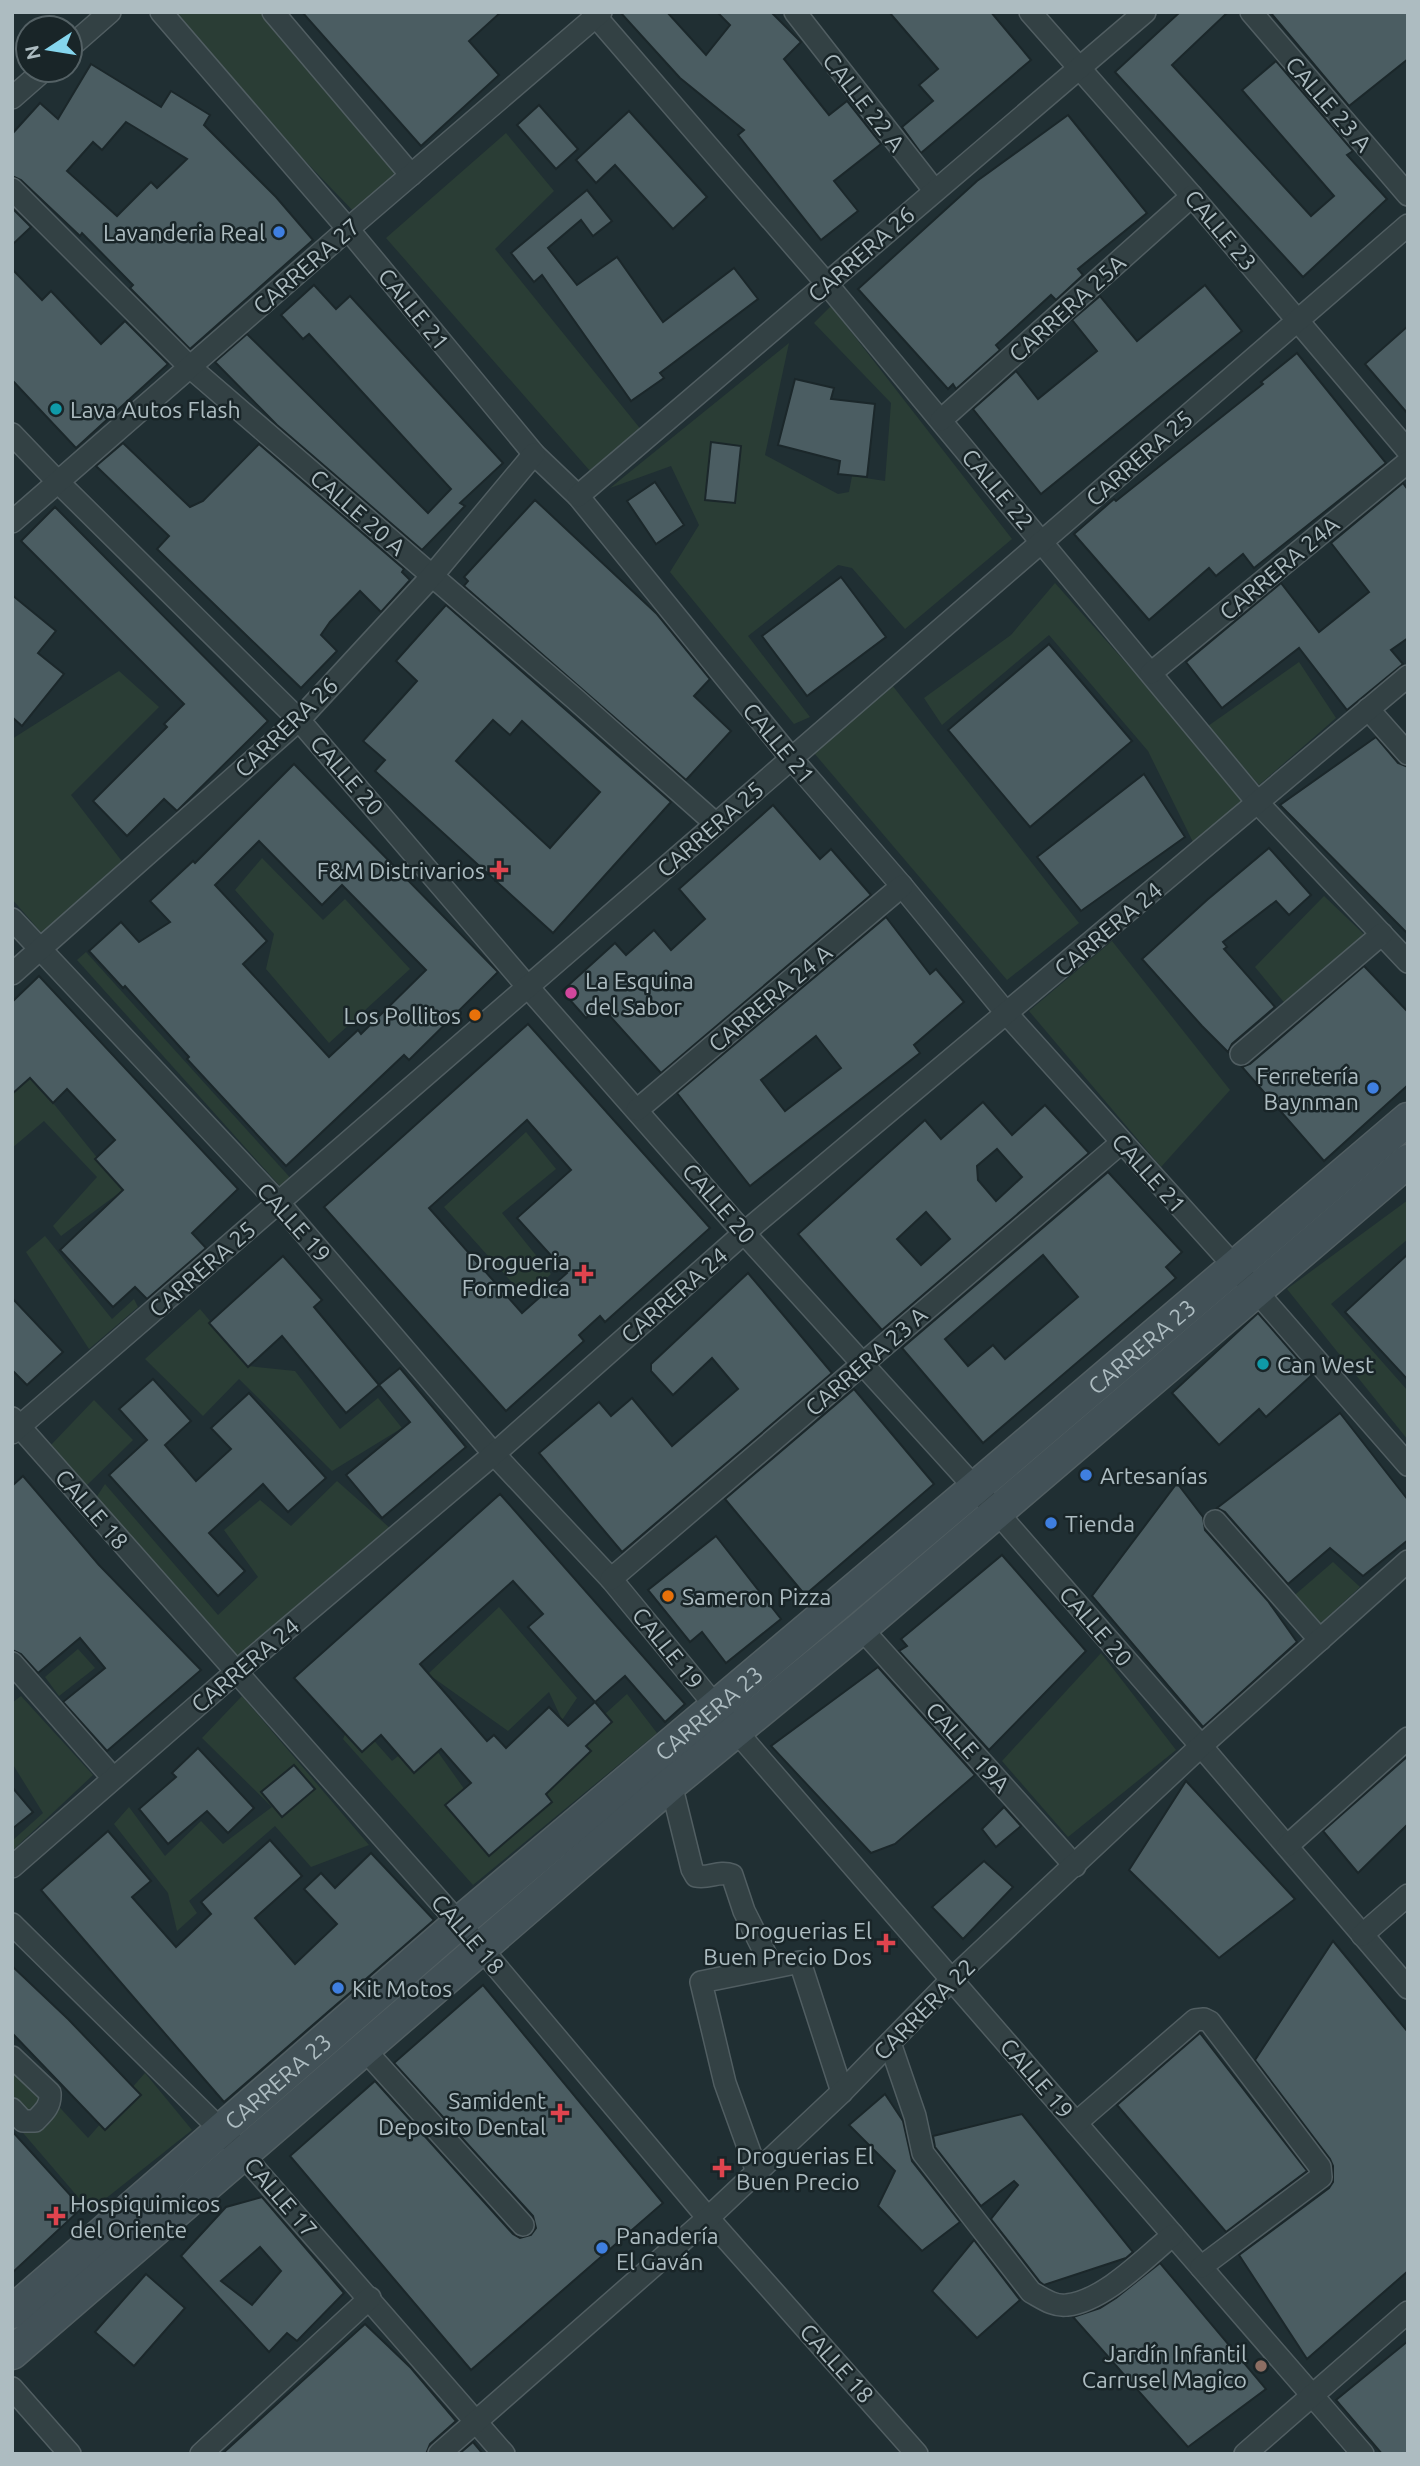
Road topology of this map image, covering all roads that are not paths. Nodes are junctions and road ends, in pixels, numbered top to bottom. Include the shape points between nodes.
1 (110, 12) edge
2 (161, 12) edge
3 (273, 12) edge
4 (795, 12) edge
5 (1030, 12) edge
6 (1145, 12) edge
7 (1251, 12) edge
8 (596, 14) edge
9 (84, 35) edge
10 (1079, 68) junction
11 (28, 84) edge
12 (12, 98) edge
13 (411, 175) junction
14 (12, 189) edge
15 (934, 190) junction
16 (1408, 195) edge
17 (1192, 196) junction
18 (1408, 225) edge
19 (348, 229) junction
20 (827, 284) junction
21 (1297, 321) junction
22 (191, 368) junction
23 (941, 421) junction
24 (12, 434) edge
25 (1408, 451) edge
26 (534, 454) junction
27 (1408, 462) edge
28 (58, 482) junction
29 (578, 496) junction
30 (12, 522) edge
31 (1042, 542) junction
32 (432, 576) junction
33 (1151, 673) junction
34 (1408, 676) edge
35 (1368, 709) junction
36 (299, 720) junction
37 (1408, 754) edge
38 (791, 758) junction
39 (1258, 803) junction
40 (716, 824) junction
41 (902, 886) junction
42 (12, 919) edge
43 (1382, 934) junction
44 (40, 950) junction
45 (1408, 962) edge
46 (12, 974) edge
47 (527, 986) junction
48 (1007, 1014) junction
49 (1241, 1054) dead end
50 (637, 1110) junction
51 (1408, 1119) edge
52 (1121, 1143) junction
53 (1408, 1161) edge
54 (278, 1202) junction
55 (744, 1233) junction
56 (1244, 1279) junction
57 (863, 1364) junction
58 (15, 1426) edge
59 (494, 1454) junction
60 (1408, 1465) edge
61 (986, 1500) junction
62 (1215, 1521) dead end
63 (1408, 1561) edge
64 (611, 1579) junction
65 (861, 1628) junction
66 (1320, 1640) junction
67 (12, 1663) edge
68 (236, 1672) junction
69 (715, 1706) junction
70 (736, 1731) junction
71 (1408, 1738) edge
72 (1201, 1746) junction
73 (113, 1778) junction
74 (671, 1784) junction
75 (1287, 1846) junction
76 (1075, 1866) junction
77 (12, 1867) edge
78 (1408, 1895) edge
79 (459, 1923) junction
80 (12, 1924) edge
81 (1362, 1935) junction
82 (480, 1947) junction
83 (772, 1968) junction
84 (952, 1979) junction
85 (1408, 1988) edge
86 (890, 2043) junction
87 (364, 2049) junction
88 (12, 2057) edge
89 (842, 2092) junction
90 (12, 2109) edge
91 (1076, 2123) junction
92 (222, 2131) junction
93 (244, 2155) junction
94 (757, 2172) junction
95 (708, 2218) junction
96 (523, 2225) dead end
97 (1173, 2235) junction
98 (1201, 2267) junction
99 (370, 2298) junction
100 (12, 2312) edge
101 (1408, 2312) edge
102 (12, 2353) edge
103 (12, 2388) edge
104 (1312, 2395) junction
105 (476, 2419) junction
106 (71, 2454) edge
107 (201, 2454) edge
108 (439, 2454) edge
109 (504, 2454) edge
110 (918, 2454) edge
111 (1245, 2454) edge
112 (1363, 2454) edge

1 - 9 street
2 - 19 street, CALLE 21
3 - 13 street
4 - 15 street, CALLE 22 A
5 - 10 street, CALLE 23
6 - 10 street, CARRERA 26
7 - 16 street, CALLE 23 A
8 - 13 street, CARRERA 27
8 - 20 street, CALLE 22
10 - 15 street, CARRERA 26
10 - 17 street, CALLE 23
11 - 12 street
13 - 19 street, CARRERA 27
14 - 22 street, CALLE 20 A
15 - 20 street, CARRERA 26
17 - 21 street, CALLE 23
17 - 23 street, CARRERA 25A
18 - 21 street, CARRERA 25
19 - 22 street, CARRERA 27
19 - 26 street, CALLE 21
20 - 23 street, CALLE 22
20 - 29 street, CARRERA 26
21 - 25 street, CALLE 23
21 - 31 street, CARRERA 25
22 - 28 street, CARRERA 27
22 - 32 street, CALLE 20 A
23 - 31 street, CALLE 22
24 - 28 street, CALLE 20
26 - 29 street, CALLE 21
26 - 32 street, CARRERA 26
27 - 33 street, CARRERA 24A
28 - 30 street, CARRERA 27
28 - 36 street, CALLE 20
29 - 38 street, CALLE 21
31 - 33 street, CALLE 22
31 - 38 street, CARRERA 25
32 - 36 street, CARRERA 26
32 - 40 street, CALLE 20 A
33 - 39 street, CALLE 22
34 - 35 street, CARRERA 24
35 - 37 street
35 - 39 street, CARRERA 24
36 - 44 street, CARRERA 26
36 - 47 street, CALLE 20
38 - 40 street, CARRERA 25
38 - 41 street, CALLE 21
39 - 43 street, CALLE 22
39 - 48 street, CARRERA 24
40 - 47 street, CARRERA 25
41 - 48 street, CALLE 21
41 - 50 street, CARRERA 24 A
42 - 44 street, CALLE 19
43 - 45 street, CALLE 22
43 - 49 street
44 - 46 street, CARRERA 26
44 - 54 street, CALLE 19
47 - 50 street, CALLE 20
47 - 54 street, CARRERA 25
48 - 52 street, CALLE 21
48 - 55 street, CARRERA 24
50 - 55 street, CALLE 20
51 - 56 street, CARRERA 23
52 - 56 street, CALLE 21
52 - 57 street, CARRERA 23 A
53 - 56 street, CARRERA 23
54 - 58 street, CARRERA 25
54 - 59 street, CALLE 19
55 - 57 street, CALLE 20
55 - 59 street, CARRERA 24
56 - 60 street, CALLE 21
56 - 61 street, CARRERA 23
57 - 61 street, CALLE 20
57 - 64 street, CARRERA 23 A
58 - 68 street, CALLE 18
59 - 64 street, CALLE 19
59 - 68 street, CARRERA 24
61 - 65 street, CARRERA 23
61 - 69 street, CARRERA 23
61 - 72 street, CALLE 20
62 - 66 street
63 - 66 street, CARRERA 22
64 - 69 street, CALLE 19
65 - 70 street, CARRERA 23
65 - 76 street, CALLE 19A
66 - 72 street, CARRERA 22
67 - 73 street
68 - 73 street, CARRERA 24
68 - 79 street, CALLE 18
69 - 70 street, CALLE 19
69 - 79 street, CARRERA 23
70 - 74 street, CARRERA 23
70 - 84 street, CALLE 19
71 - 75 street
72 - 75 street, CALLE 20
72 - 76 street, CARRERA 22
73 - 77 street, CARRERA 24
74 - 82 street, CARRERA 23
74 - 83 street via 692,1869 702,1877 732,1875
75 - 81 street, CALLE 20
76 - 84 street, CARRERA 22
78 - 81 street
79 - 82 street, CALLE 18
79 - 92 street, CARRERA 23
80 - 92 street, CALLE 17
81 - 85 street, CALLE 20
82 - 87 street, CARRERA 23
82 - 95 street, CALLE 18
83 - 89 street via 800,1962
83 - 94 street via 701,1982 725,2083
84 - 86 street, CARRERA 22
84 - 91 street, CALLE 19
86 - 89 street, CARRERA 22
86 - 97 street via 923,2153 1031,2292 1053,2304 1067,2305 1103,2292
87 - 93 street, CARRERA 23
87 - 96 street
88 - 90 street via 50,2093 51,2101 35,2121 23,2120
89 - 94 street, CARRERA 22
91 - 97 street, CALLE 19
91 - 98 street via 1195,2020 1210,2022 1320,2166 1321,2177
92 - 93 street, CALLE 17
92 - 100 street, CARRERA 23
93 - 99 street, CALLE 17
93 - 102 street, CARRERA 23
94 - 95 street, CARRERA 22
95 - 105 street, CARRERA 22
95 - 110 street, CALLE 18
97 - 98 street, CALLE 19
98 - 104 street, CALLE 19
99 - 105 street, CALLE 17
99 - 107 street
101 - 104 street
103 - 106 street
104 - 111 street
104 - 112 street, CALLE 19
105 - 108 street, CARRERA 22
105 - 109 street, CALLE 17

